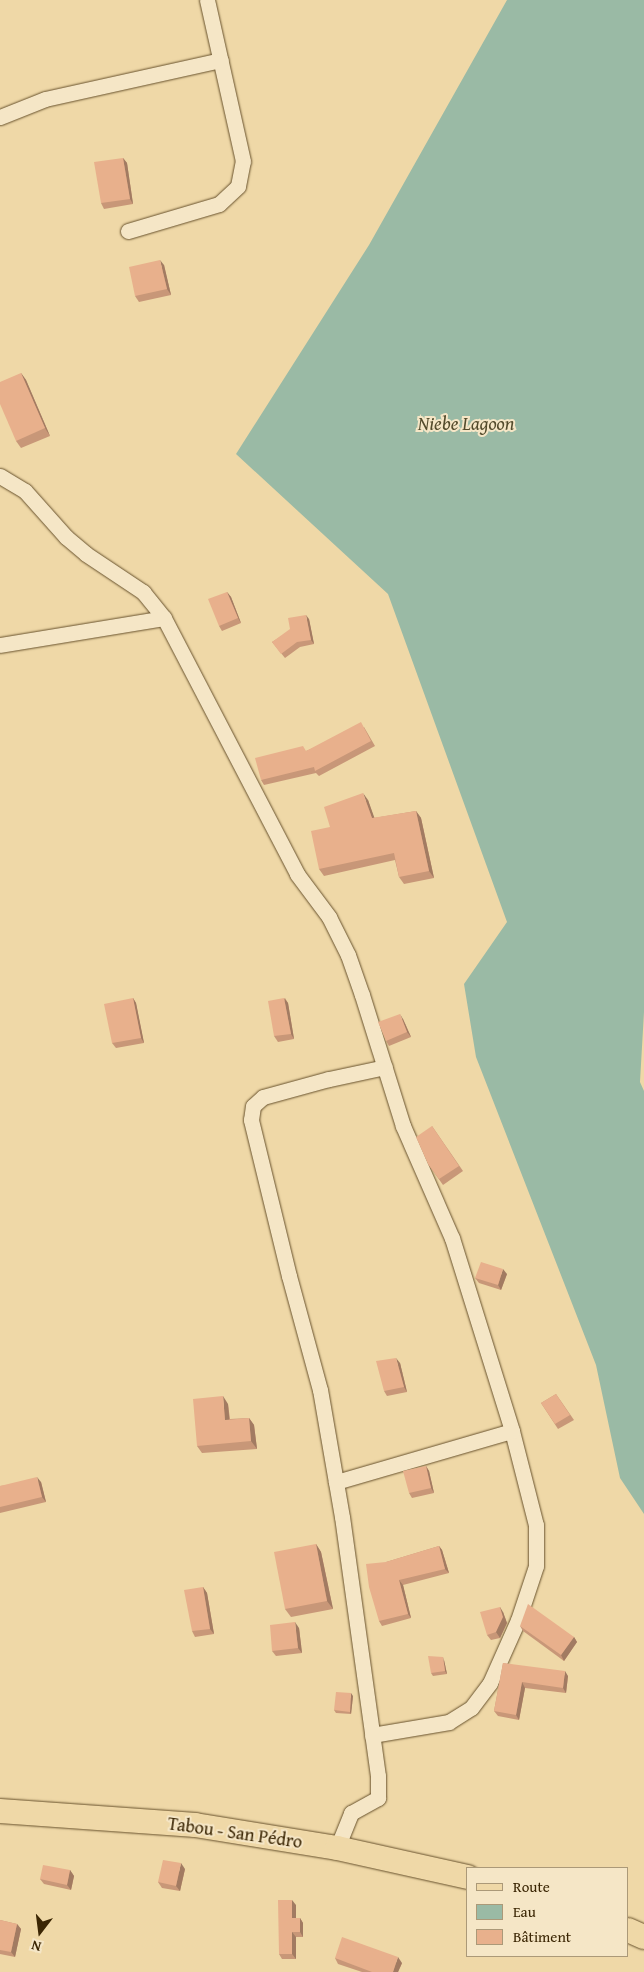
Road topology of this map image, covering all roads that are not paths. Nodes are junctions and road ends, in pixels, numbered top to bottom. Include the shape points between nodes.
1 (207, 0) edge
2 (221, 60) junction
3 (0, 117) edge
4 (128, 231) dead end
5 (0, 476) edge
6 (164, 618) junction
7 (0, 645) edge
8 (385, 1067) junction
9 (512, 1430) junction
10 (336, 1482) junction
11 (372, 1735) junction
12 (0, 1811) edge
13 (337, 1848) junction
14 (467, 1877) edge
15 (629, 1930) edge
16 (644, 1937) edge

1 - 2 street
2 - 3 street via 45,99
2 - 4 street via 243,161 238,186 219,204
5 - 6 street via 25,492 86,554 143,592
6 - 7 street
6 - 8 street via 297,874 329,917 348,955
8 - 9 street via 403,1126 452,1238
8 - 10 street via 263,1097 253,1106 251,1120 320,1390
9 - 10 street
9 - 11 street via 536,1526 536,1566 518,1620 490,1683 471,1708 449,1722
10 - 11 street
11 - 13 street via 378,1798 350,1813
12 - 13 main road, Tabou - San Pédro via 195,1825
13 - 14 main road, Tabou - San Pédro
15 - 16 main road

